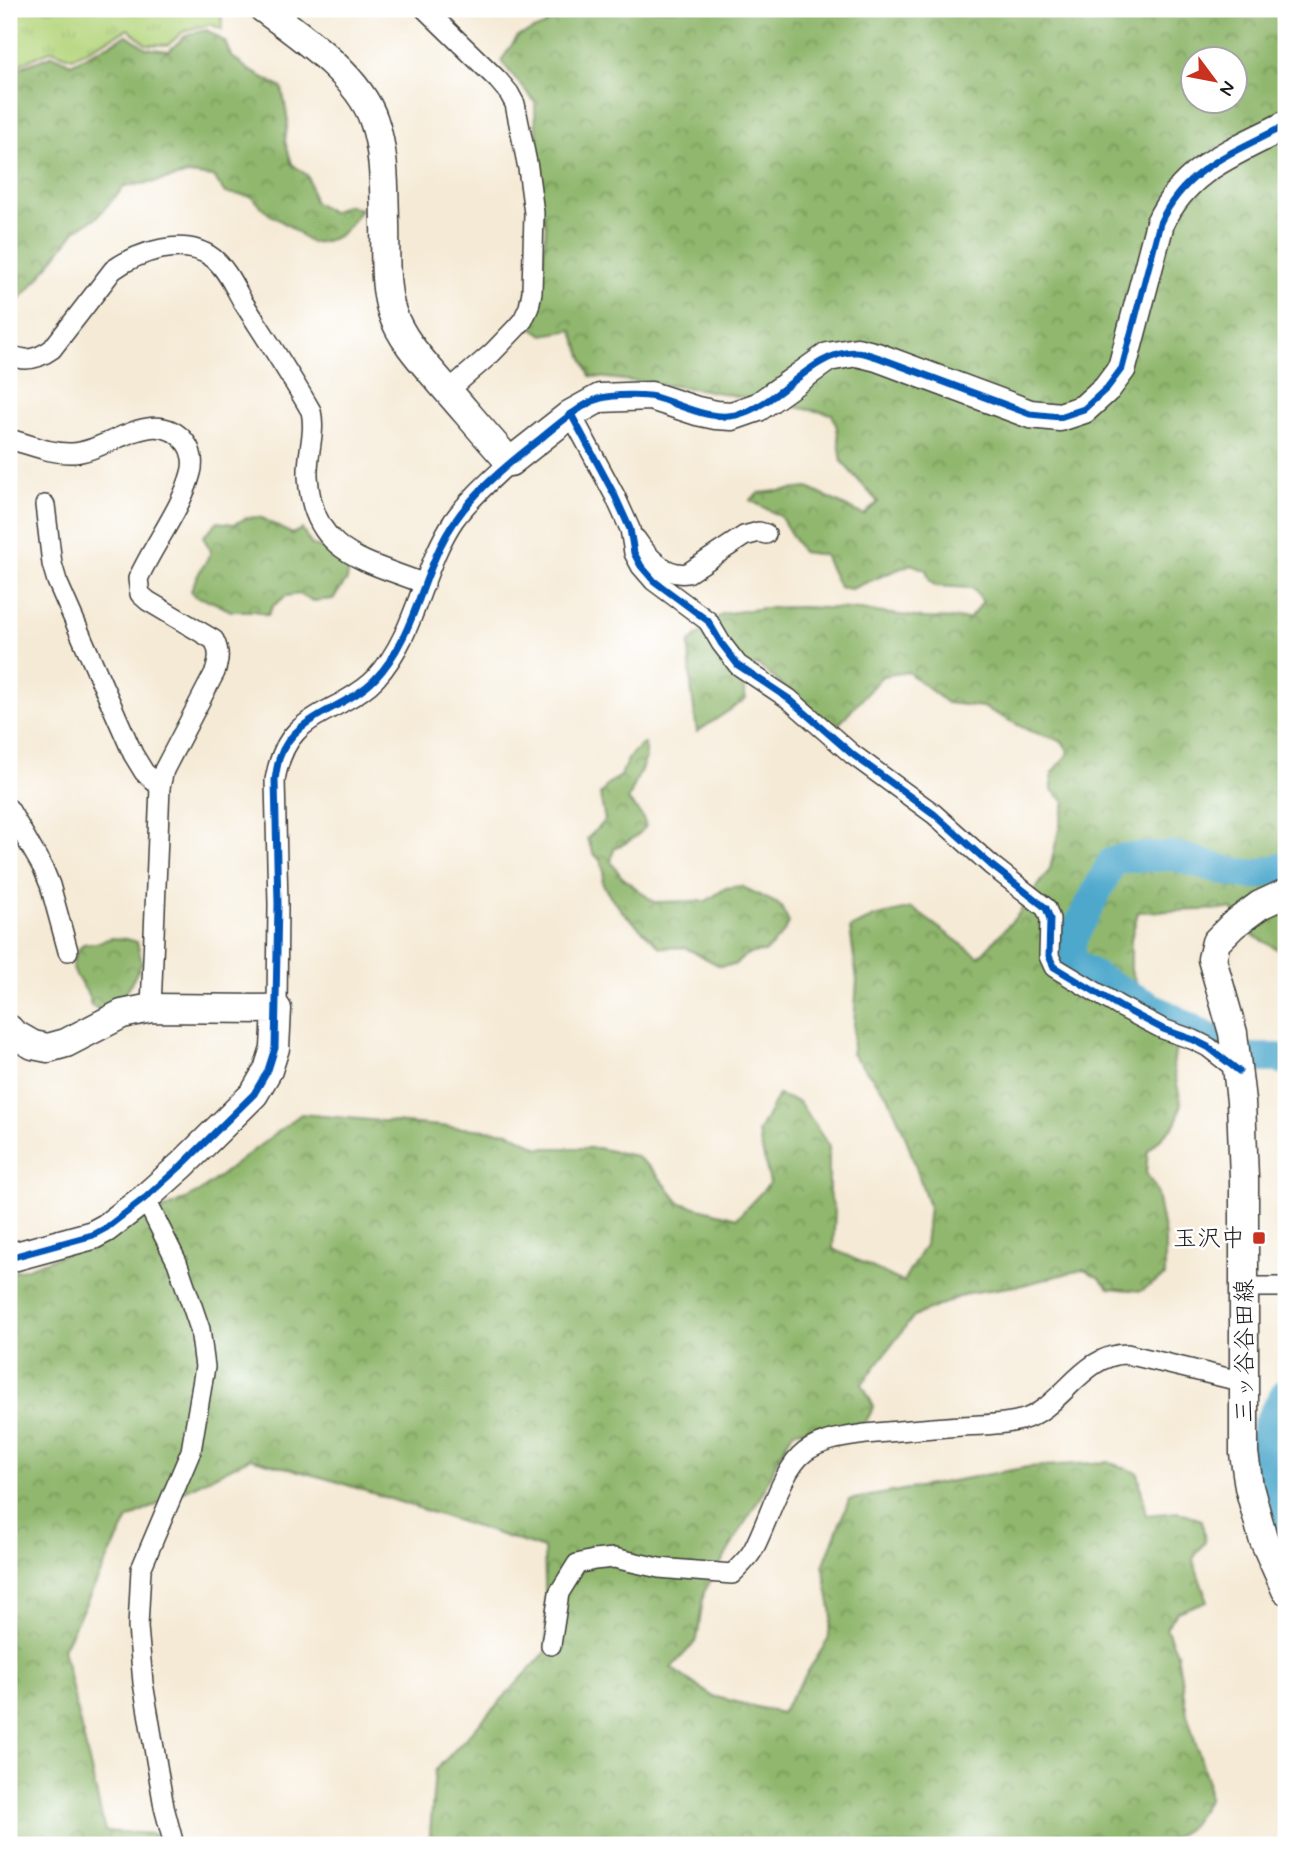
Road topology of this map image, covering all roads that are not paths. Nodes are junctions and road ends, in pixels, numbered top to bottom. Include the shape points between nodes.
1 (264, 9) edge
2 (425, 9) edge
3 (1286, 125) edge
4 (9, 354) edge
5 (448, 391) junction
6 (571, 414) junction
7 (9, 439) edge
8 (510, 462) junction
9 (45, 505) dead end
10 (630, 529) junction
11 (766, 534) dead end
12 (425, 584) junction
13 (160, 787) junction
14 (9, 809) edge
15 (1286, 893) edge
16 (68, 951) dead end
17 (152, 1008) junction
18 (277, 1009) junction
19 (9, 1029) edge
20 (1239, 1071) junction
21 (145, 1198) junction
22 (9, 1258) edge
23 (1243, 1287) junction
24 (1286, 1287) edge
25 (1244, 1382) junction
26 (1286, 1590) edge
27 (551, 1645) dead end
28 (174, 1845) edge

1 - 5 street via 332,63 358,90 374,120 382,158 392,312 410,346
2 - 5 street via 515,104 534,213 532,292 523,320
3 - 6 street via 1202,169 1168,205 1122,368 1084,409 1060,417 1030,414 858,352 828,357 758,407 732,416 697,411 651,396 600,398
4 - 12 street via 33,359 52,349 113,270 126,260 147,251 183,248 213,258 311,411 308,477 323,530 340,547
5 - 8 street
6 - 8 street
6 - 10 street
7 - 13 street via 73,453 162,427 180,435 189,447 193,461 183,495 144,565 138,587 148,601 214,640 219,660 163,770
8 - 12 street via 454,521
9 - 13 street via 57,581 133,754
10 - 11 street via 651,558 678,575 744,536
10 - 20 street via 640,566 708,621 737,665 789,699 1046,908 1054,967 1163,1029 1208,1047
12 - 18 street via 408,628 375,679 309,720 278,760
13 - 17 street
14 - 16 street via 43,868
15 - 20 street, 三ッ谷谷田線 via 1260,905 1216,942 1212,959
17 - 18 street
17 - 19 street via 121,1014 66,1044 48,1048 33,1045
18 - 21 street via 275,1048 254,1094
20 - 23 street, 三ッ谷谷田線
21 - 22 street via 93,1235
21 - 28 street via 177,1262 200,1329 205,1367 191,1451 141,1569 138,1627 143,1683
23 - 24 street
23 - 25 street, 三ッ谷谷田線
25 - 26 street, 三ッ谷谷田線 via 1249,1487 1262,1538
25 - 27 street via 1118,1354 1098,1361 1050,1403 1022,1420 856,1435 817,1444 793,1465 752,1552 732,1574 659,1568 614,1558 577,1564 558,1593

